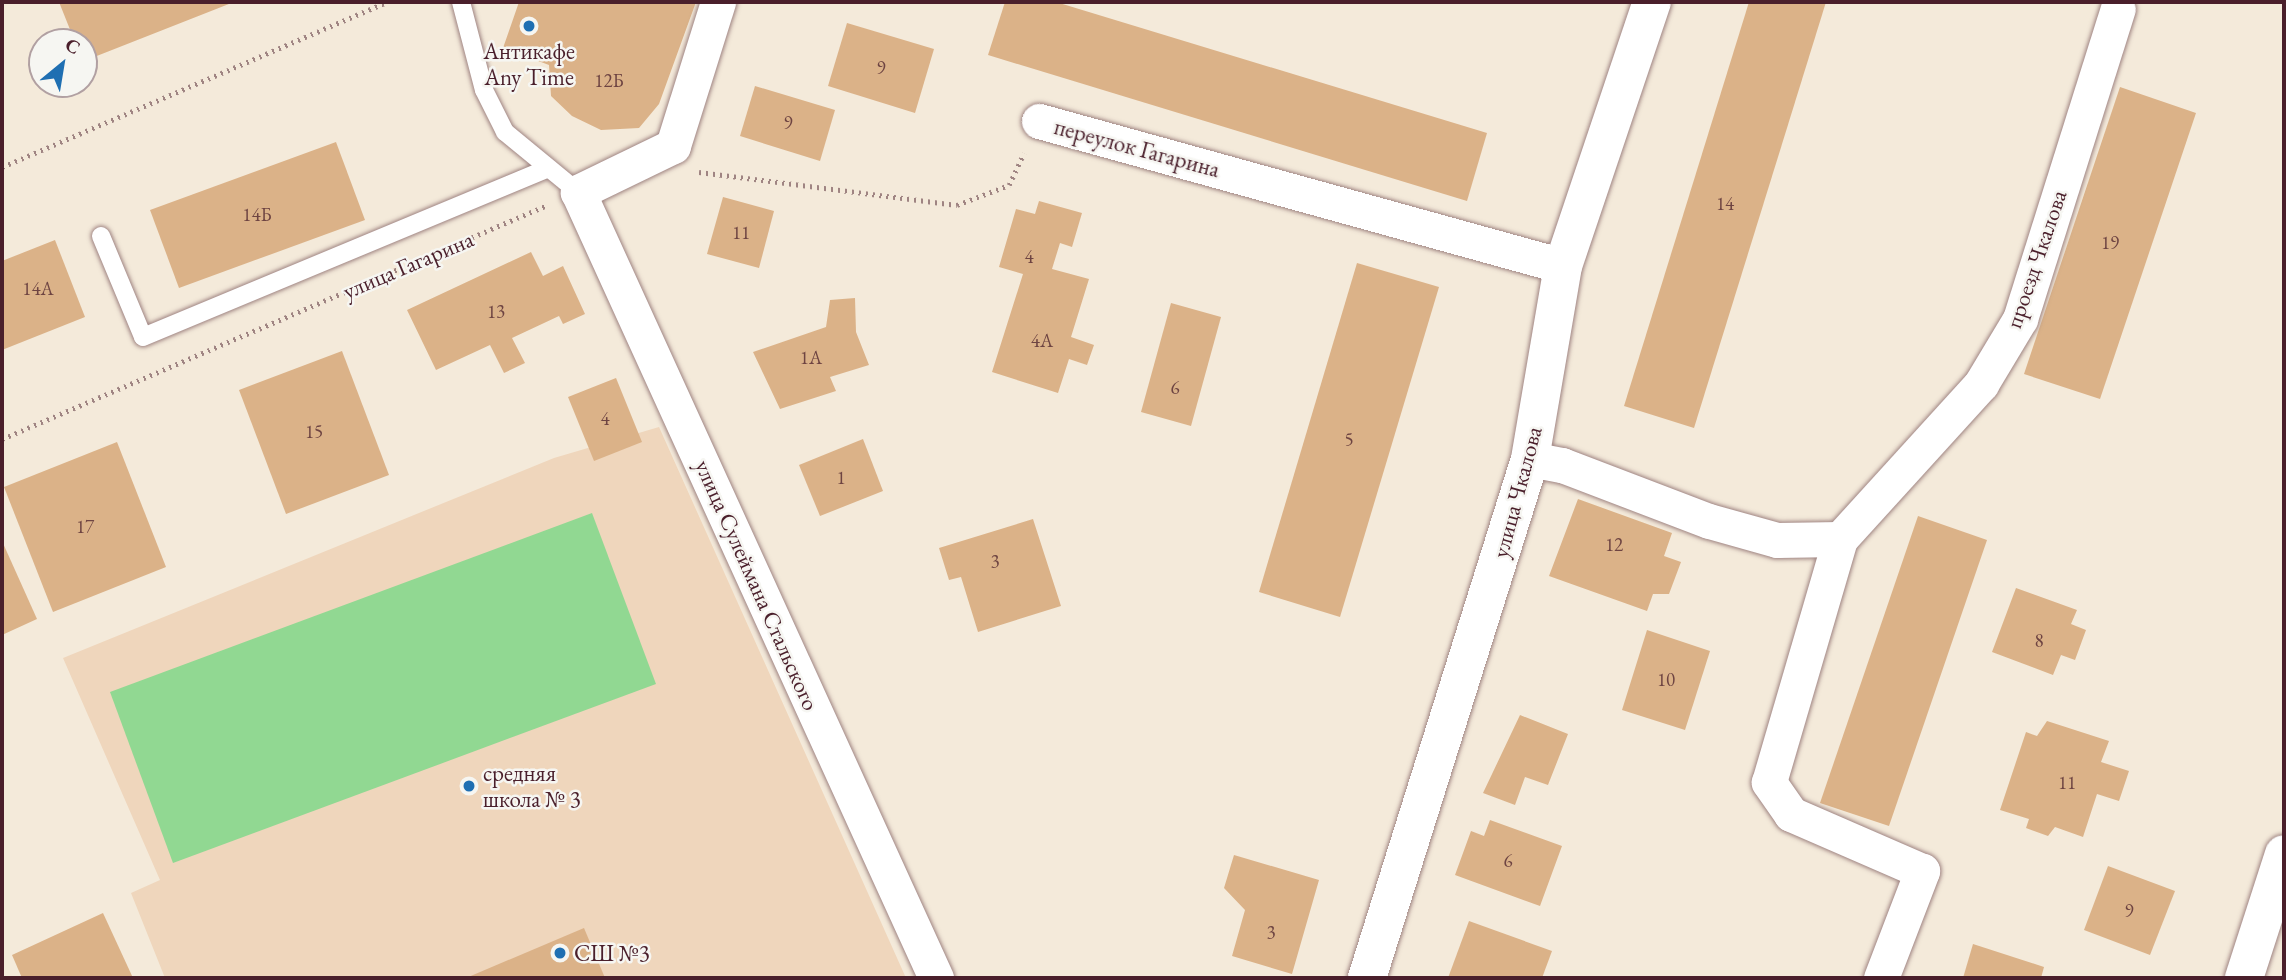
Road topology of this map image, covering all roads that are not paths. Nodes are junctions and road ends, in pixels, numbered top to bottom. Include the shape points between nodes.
1 (461, 2) edge
2 (718, 2) edge
3 (1652, 2) edge
4 (2118, 9) dead end
5 (1039, 121) road end
6 (548, 168) junction
7 (578, 192) junction
8 (101, 236) dead end
9 (1563, 265) junction
10 (1530, 459) junction
11 (1840, 540) junction
12 (2284, 854) edge
13 (936, 978) edge
14 (1367, 978) edge
15 (1881, 978) edge
16 (2244, 978) edge

1 - 6 lane via 484,90 505,132
2 - 7 street via 673,146
3 - 9 street, улица Чкалова
4 - 11 street, проезд Чкалова via 2020,318 1981,384
5 - 9 street, переулок Гагарина
6 - 7 lane
6 - 8 lane via 143,337
7 - 13 street, улица Сулеймана Стальского
9 - 10 street, улица Чкалова
10 - 11 street via 1562,465 1709,521 1777,540
10 - 14 street, улица Чкалова
11 - 15 street, проезд Чкалова via 1769,782 1791,814 1922,871
12 - 16 street

